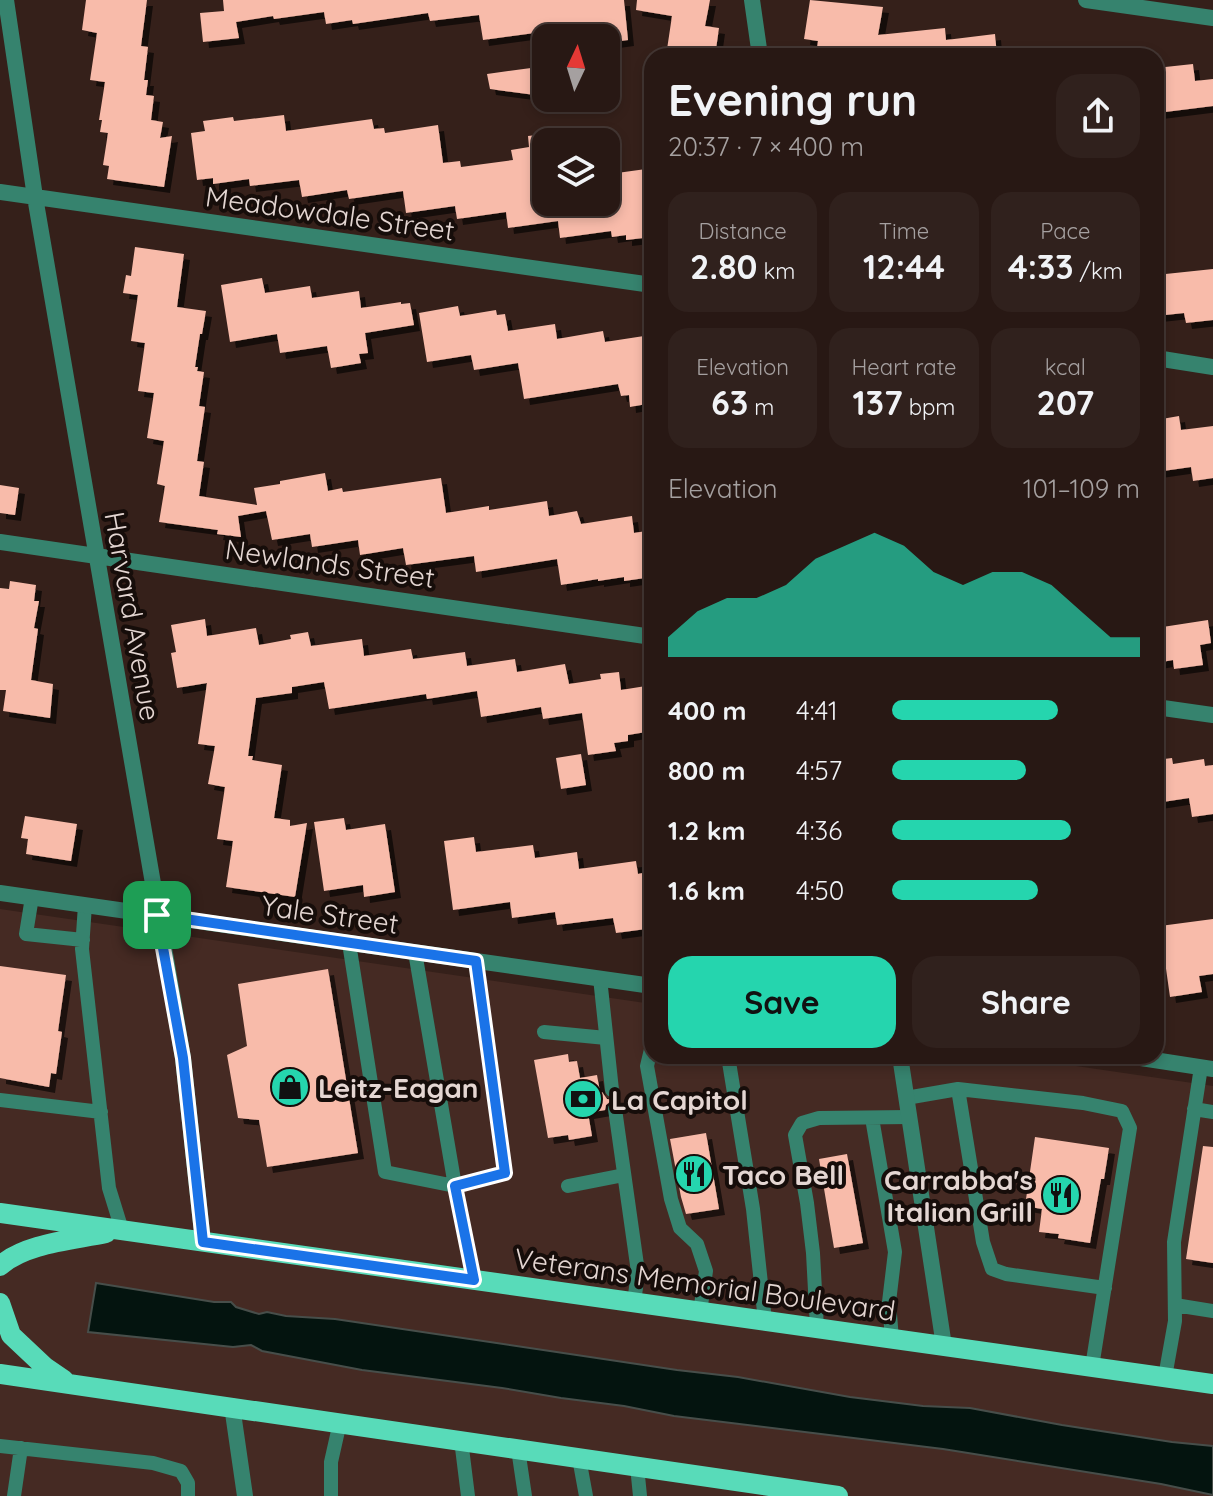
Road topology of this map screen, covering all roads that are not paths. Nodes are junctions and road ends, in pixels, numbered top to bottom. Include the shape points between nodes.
1 (6, 0) edge
2 (752, 0) edge
3 (1086, 0) edge
4 (1213, 18) edge
5 (759, 48) edge
6 (0, 192) edge
7 (35, 197) junction
8 (644, 284) edge
9 (1164, 359) edge
10 (1213, 367) edge
11 (0, 542) edge
12 (96, 556) junction
13 (644, 636) edge
14 (1164, 708) edge
15 (1213, 715) edge
16 (0, 893) edge
17 (32, 897) junction
18 (85, 905) junction
19 (157, 915) junction
20 (83, 940) junction
21 (349, 943) junction
22 (415, 952) junction
23 (476, 961) junction
24 (600, 978) junction
25 (644, 985) edge
26 (544, 1032) dead end
27 (606, 1038) junction
28 (1164, 1061) edge
29 (647, 1064) edge
30 (729, 1064) edge
31 (901, 1064) edge
32 (1207, 1068) edge
33 (958, 1089) junction
34 (612, 1090) dead end
35 (906, 1098) junction
36 (0, 1100) edge
37 (615, 1109) dead end
38 (1194, 1109) junction
39 (101, 1112) junction
40 (1213, 1112) edge
41 (909, 1117) junction
42 (872, 1118) junction
43 (624, 1175) junction
44 (455, 1186) junction
45 (568, 1186) dead end
46 (0, 1213) edge
47 (122, 1230) junction
48 (203, 1242) junction
49 (0, 1266) edge
50 (474, 1280) junction
51 (1105, 1288) junction
52 (0, 1303) edge
53 (634, 1303) junction
54 (1175, 1305) junction
55 (1213, 1311) edge
56 (700, 1312) junction
57 (765, 1321) junction
58 (817, 1328) junction
59 (892, 1339) junction
60 (944, 1346) junction
61 (1092, 1367) junction
62 (0, 1374) edge
63 (1165, 1377) junction
64 (71, 1384) junction
65 (1213, 1384) edge
66 (232, 1406) junction
67 (340, 1422) junction
68 (461, 1440) junction
69 (0, 1446) edge
70 (21, 1448) junction
71 (518, 1449) junction
72 (579, 1458) junction
73 (637, 1466) junction
74 (814, 1494) edge
75 (14, 1496) edge
76 (188, 1496) edge
77 (245, 1496) edge
78 (331, 1496) edge
79 (468, 1496) edge
80 (525, 1496) edge
81 (586, 1496) edge
82 (640, 1496) edge
83 (838, 1496) edge

1 - 7 street, Harvard Avenue
2 - 5 street
3 - 4 street
6 - 7 street, Meadowdale Street
7 - 8 street, Meadowdale Street
7 - 12 street, Harvard Avenue
9 - 10 street
11 - 12 street, Newlands Street
12 - 13 street, Newlands Street
12 - 19 street, Harvard Avenue
14 - 15 street
16 - 17 street, Yale Street
17 - 18 street, Yale Street
17 - 20 lane via 26,934
18 - 19 street, Yale Street
18 - 20 lane
19 - 21 street, Yale Street
19 - 48 street, Harvard Avenue via 183,1058
20 - 39 lane
21 - 22 street, Yale Street
21 - 44 lane via 385,1172
22 - 23 street, Yale Street
22 - 44 lane
23 - 24 street, Yale Street
23 - 44 lane via 505,1173
24 - 25 street, Yale Street
24 - 27 lane
26 - 27 lane
27 - 34 lane
28 - 32 street
29 - 56 lane via 671,1199 680,1228 697,1244 706,1271
30 - 57 lane
31 - 35 street
32 - 38 lane
33 - 35 lane
33 - 51 lane via 992,1269
33 - 51 lane via 1122,1111 1130,1128
35 - 41 street
36 - 39 lane
37 - 43 lane
38 - 40 lane
38 - 54 lane via 1174,1242
39 - 47 lane via 109,1188
41 - 42 lane
41 - 60 street
42 - 58 lane via 819,1118 802,1123 795,1135 813,1253
42 - 59 lane via 895,1252 889,1302
43 - 45 lane
43 - 53 lane via 638,1272
44 - 50 lane
46 - 47 main road, Veterans Memorial Boulevard
47 - 48 main road, Veterans Memorial Boulevard
47 - 49 main road via 24,1251
48 - 50 main road, Veterans Memorial Boulevard
50 - 53 main road, Veterans Memorial Boulevard
51 - 61 lane
52 - 64 main road via 11,1335
53 - 56 main road, Veterans Memorial Boulevard
54 - 55 lane
54 - 63 lane
56 - 57 main road, Veterans Memorial Boulevard
57 - 58 main road, Veterans Memorial Boulevard
58 - 59 main road, Veterans Memorial Boulevard
59 - 60 main road, Veterans Memorial Boulevard
60 - 61 main road, Veterans Memorial Boulevard
61 - 63 main road, Veterans Memorial Boulevard
62 - 64 main road
63 - 65 main road, Veterans Memorial Boulevard
64 - 66 main road
66 - 67 main road
66 - 77 street
67 - 68 main road
67 - 78 lane via 331,1462
68 - 71 main road
68 - 79 lane
69 - 70 lane
70 - 75 lane
70 - 76 lane via 181,1471
71 - 72 main road
71 - 80 lane
72 - 73 main road
72 - 81 lane
73 - 74 main road
73 - 82 lane
74 - 83 main road

